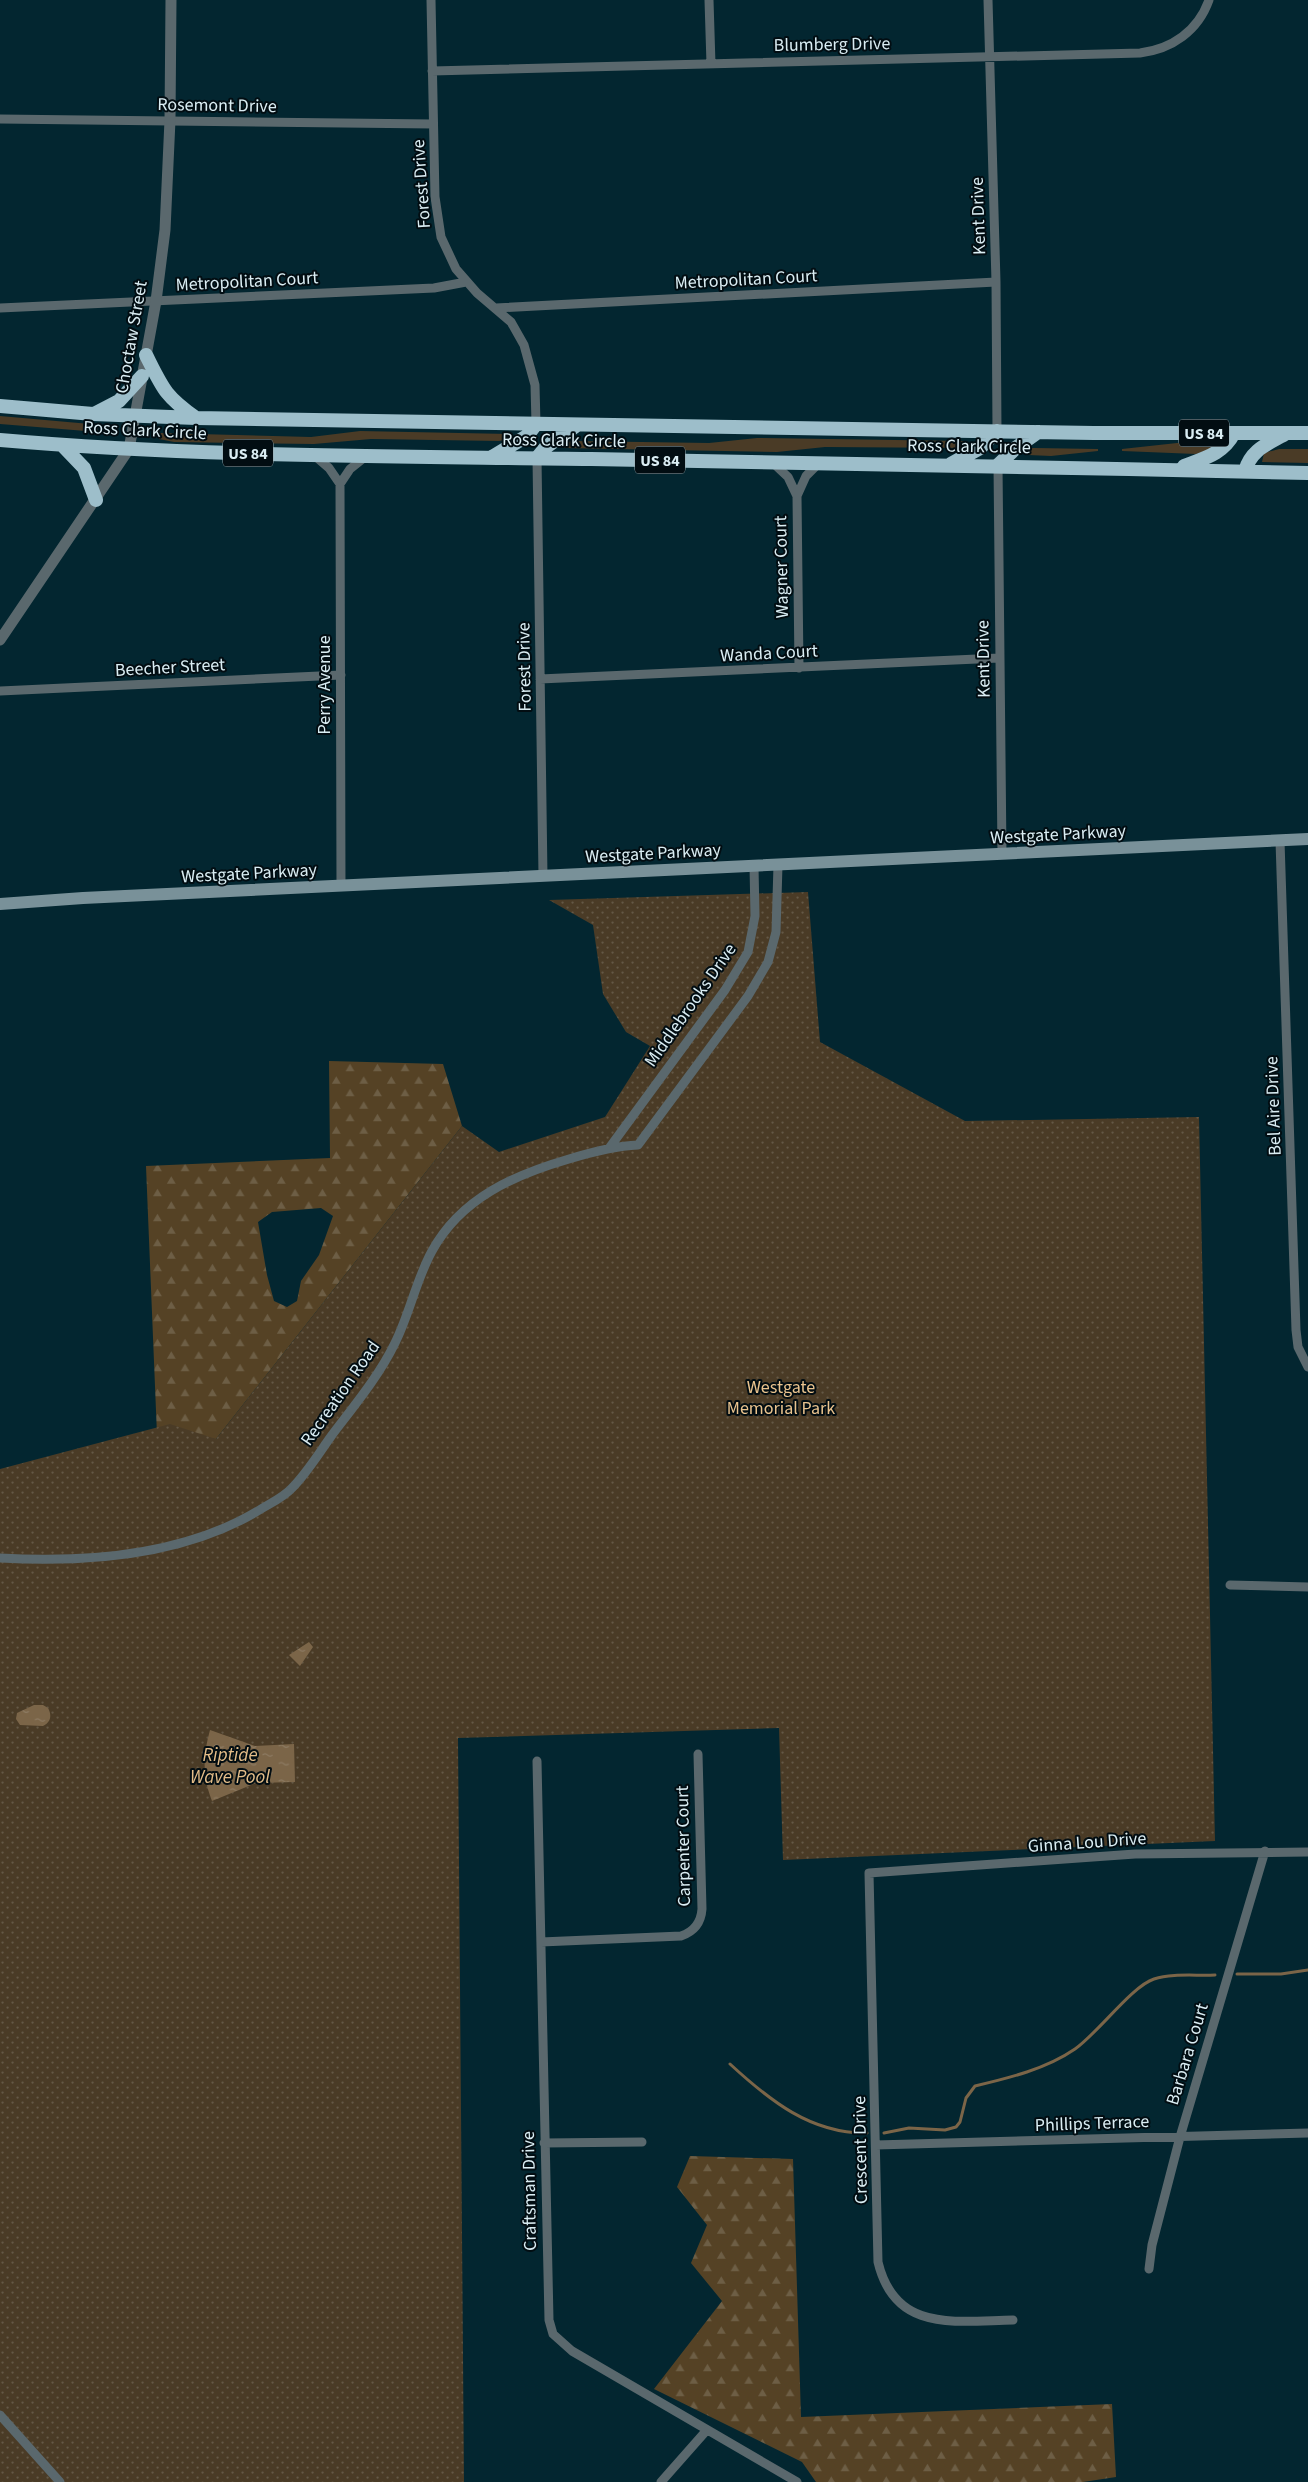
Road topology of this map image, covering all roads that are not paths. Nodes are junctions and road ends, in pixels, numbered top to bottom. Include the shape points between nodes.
1 (171, 0) edge
2 (431, 0) edge
3 (709, 0) edge
4 (988, 0) edge
5 (1209, 0) edge
6 (990, 57) junction
7 (712, 64) junction
8 (432, 71) junction
9 (0, 119) edge
10 (170, 120) junction
11 (433, 124) junction
12 (466, 282) junction
13 (996, 282) junction
14 (156, 301) junction
15 (0, 308) edge
16 (496, 308) junction
17 (146, 355) junction
18 (142, 376) junction
19 (0, 406) edge
20 (93, 414) junction
21 (135, 416) junction
22 (196, 418) junction
23 (536, 424) junction
24 (577, 425) junction
25 (997, 431) junction
26 (1038, 432) junction
27 (1234, 433) junction
28 (1288, 433) junction
29 (1308, 433) edge
30 (0, 440) edge
31 (62, 445) junction
32 (129, 449) junction
33 (313, 455) junction
34 (367, 455) junction
35 (491, 458) junction
36 (537, 458) junction
37 (771, 462) junction
38 (820, 462) junction
39 (950, 464) junction
40 (998, 465) junction
41 (1176, 469) junction
42 (1245, 471) junction
43 (1308, 473) edge
44 (340, 484) junction
45 (797, 496) junction
46 (96, 500) junction
47 (0, 640) edge
48 (999, 658) junction
49 (799, 668) junction
50 (341, 675) junction
51 (540, 679) junction
52 (0, 691) edge
53 (1308, 839) edge
54 (1280, 841) junction
55 (1002, 854) junction
56 (778, 865) junction
57 (754, 866) junction
58 (543, 876) junction
59 (341, 886) junction
60 (0, 904) edge
61 (610, 1147) junction
62 (1308, 1368) edge
63 (0, 1558) edge
64 (1230, 1585) dead end
65 (1308, 1587) edge
66 (698, 1754) dead end
67 (537, 1761) dead end
68 (1264, 1851) junction
69 (1308, 1852) edge
70 (869, 1873) joint
71 (541, 1942) junction
72 (1308, 2132) edge
73 (1180, 2137) junction
74 (642, 2142) dead end
75 (544, 2143) junction
76 (876, 2145) junction
77 (1149, 2269) dead end
78 (1013, 2320) dead end
79 (0, 2415) edge
80 (706, 2431) junction
81 (60, 2482) edge
82 (661, 2482) edge
83 (797, 2482) edge

1 - 10 street, Choctaw Street
2 - 8 street, Forest Drive
3 - 7 street
4 - 6 street, Kent Drive
5 - 6 street, Blumberg Drive via 1193,28 1178,41 1160,49 1140,53
6 - 7 street, Blumberg Drive
6 - 13 street, Kent Drive
7 - 8 street, Blumberg Drive
8 - 11 street, Forest Drive
9 - 10 street, Rosemont Drive
10 - 11 street, Rosemont Drive
10 - 14 street, Choctaw Street via 165,230
11 - 12 street, Forest Drive via 437,218 448,255
12 - 14 street, Metropolitan Court via 434,288
12 - 16 street, Forest Drive
13 - 16 street, Metropolitan Court
13 - 25 street, Kent Drive
14 - 15 street, Metropolitan Court
14 - 17 street, Choctaw Street
16 - 23 street, Forest Drive via 518,333 530,360 536,396
17 - 18 street, Choctaw Street
17 - 22 highway via 164,391
18 - 20 highway via 119,401
18 - 21 street, Choctaw Street
19 - 20 highway, Ross Clark Circle / US 84
20 - 21 highway, Ross Clark Circle / US 84
21 - 22 highway, Ross Clark Circle / US 84
21 - 32 street, Choctaw Street
22 - 23 highway, Ross Clark Circle / US 84
23 - 24 highway, Ross Clark Circle / US 84
23 - 35 highway via 527,436
24 - 25 highway, Ross Clark Circle / US 84
24 - 36 highway via 546,447
25 - 26 highway, Ross Clark Circle / US 84
25 - 39 highway via 980,448
26 - 27 highway, Ross Clark Circle / US 84
26 - 40 highway
27 - 28 highway, Ross Clark Circle / US 84
27 - 41 highway via 1219,452
28 - 29 highway, Ross Clark Circle / US 84
28 - 42 highway via 1254,453 1248,459
30 - 31 highway, Ross Clark Circle / US 84
31 - 32 highway, Ross Clark Circle / US 84
31 - 46 highway via 84,468
32 - 33 highway, Ross Clark Circle / US 84
32 - 46 street, Choctaw Street
33 - 34 highway, Ross Clark Circle / US 84
33 - 44 street via 329,468
34 - 35 highway, Ross Clark Circle / US 84
34 - 44 street via 350,469
35 - 36 highway, Ross Clark Circle / US 84
36 - 37 highway, Ross Clark Circle / US 84
36 - 51 street, Forest Drive
37 - 38 highway, Ross Clark Circle / US 84
37 - 45 street, Wagner Court via 788,477
38 - 39 highway, Ross Clark Circle / US 84
38 - 45 street, Wagner Court via 806,476
39 - 40 highway, Ross Clark Circle / US 84
40 - 41 highway, Ross Clark Circle / US 84
40 - 48 street, Kent Drive
41 - 42 highway, Ross Clark Circle / US 84
42 - 43 highway, Ross Clark Circle / US 84
44 - 50 street, Perry Avenue
45 - 49 street, Wagner Court
46 - 47 street, Choctaw Street
48 - 49 street, Wanda Court
48 - 55 street, Kent Drive
49 - 51 street, Wanda Court
50 - 52 street, Beecher Street
50 - 59 street, Perry Avenue
51 - 58 street, Forest Drive
53 - 54 main road, Westgate Parkway
54 - 55 main road, Westgate Parkway
54 - 62 street, Bel Aire Drive via 1296,1330 1298,1348
55 - 56 main road, Westgate Parkway
56 - 57 main road, Westgate Parkway
56 - 61 street, Recreation Road via 776,932 768,962 748,996 638,1145
57 - 58 main road, Westgate Parkway
57 - 61 street, Middlebrooks Drive via 754,933 748,952 725,990
58 - 59 main road, Westgate Parkway
59 - 60 main road, Westgate Parkway
61 - 63 street, Recreation Road via 519,1175 475,1200 454,1220 425,1265 400,1333 386,1358 292,1489 278,1499 231,1526 174,1545 84,1558
64 - 65 street
66 - 71 street, Carpenter Court via 702,1909 694,1928 681,1936
67 - 71 street, Craftsman Drive
68 - 69 street, Ginna Lou Drive
68 - 70 street, Ginna Lou Drive via 1135,1854
68 - 73 street, Barbara Court
70 - 76 street, Crescent Drive
71 - 75 street, Craftsman Drive
72 - 73 street, Phillips Terrace
73 - 76 street, Phillips Terrace
73 - 77 street, Barbara Court via 1152,2245
74 - 75 street
75 - 80 street, Craftsman Drive via 547,2306 553,2334 572,2352
76 - 78 street, Crescent Drive via 878,2262 889,2292 898,2303 920,2317 948,2321
79 - 81 street
80 - 82 street
80 - 83 street, Craftsman Drive

